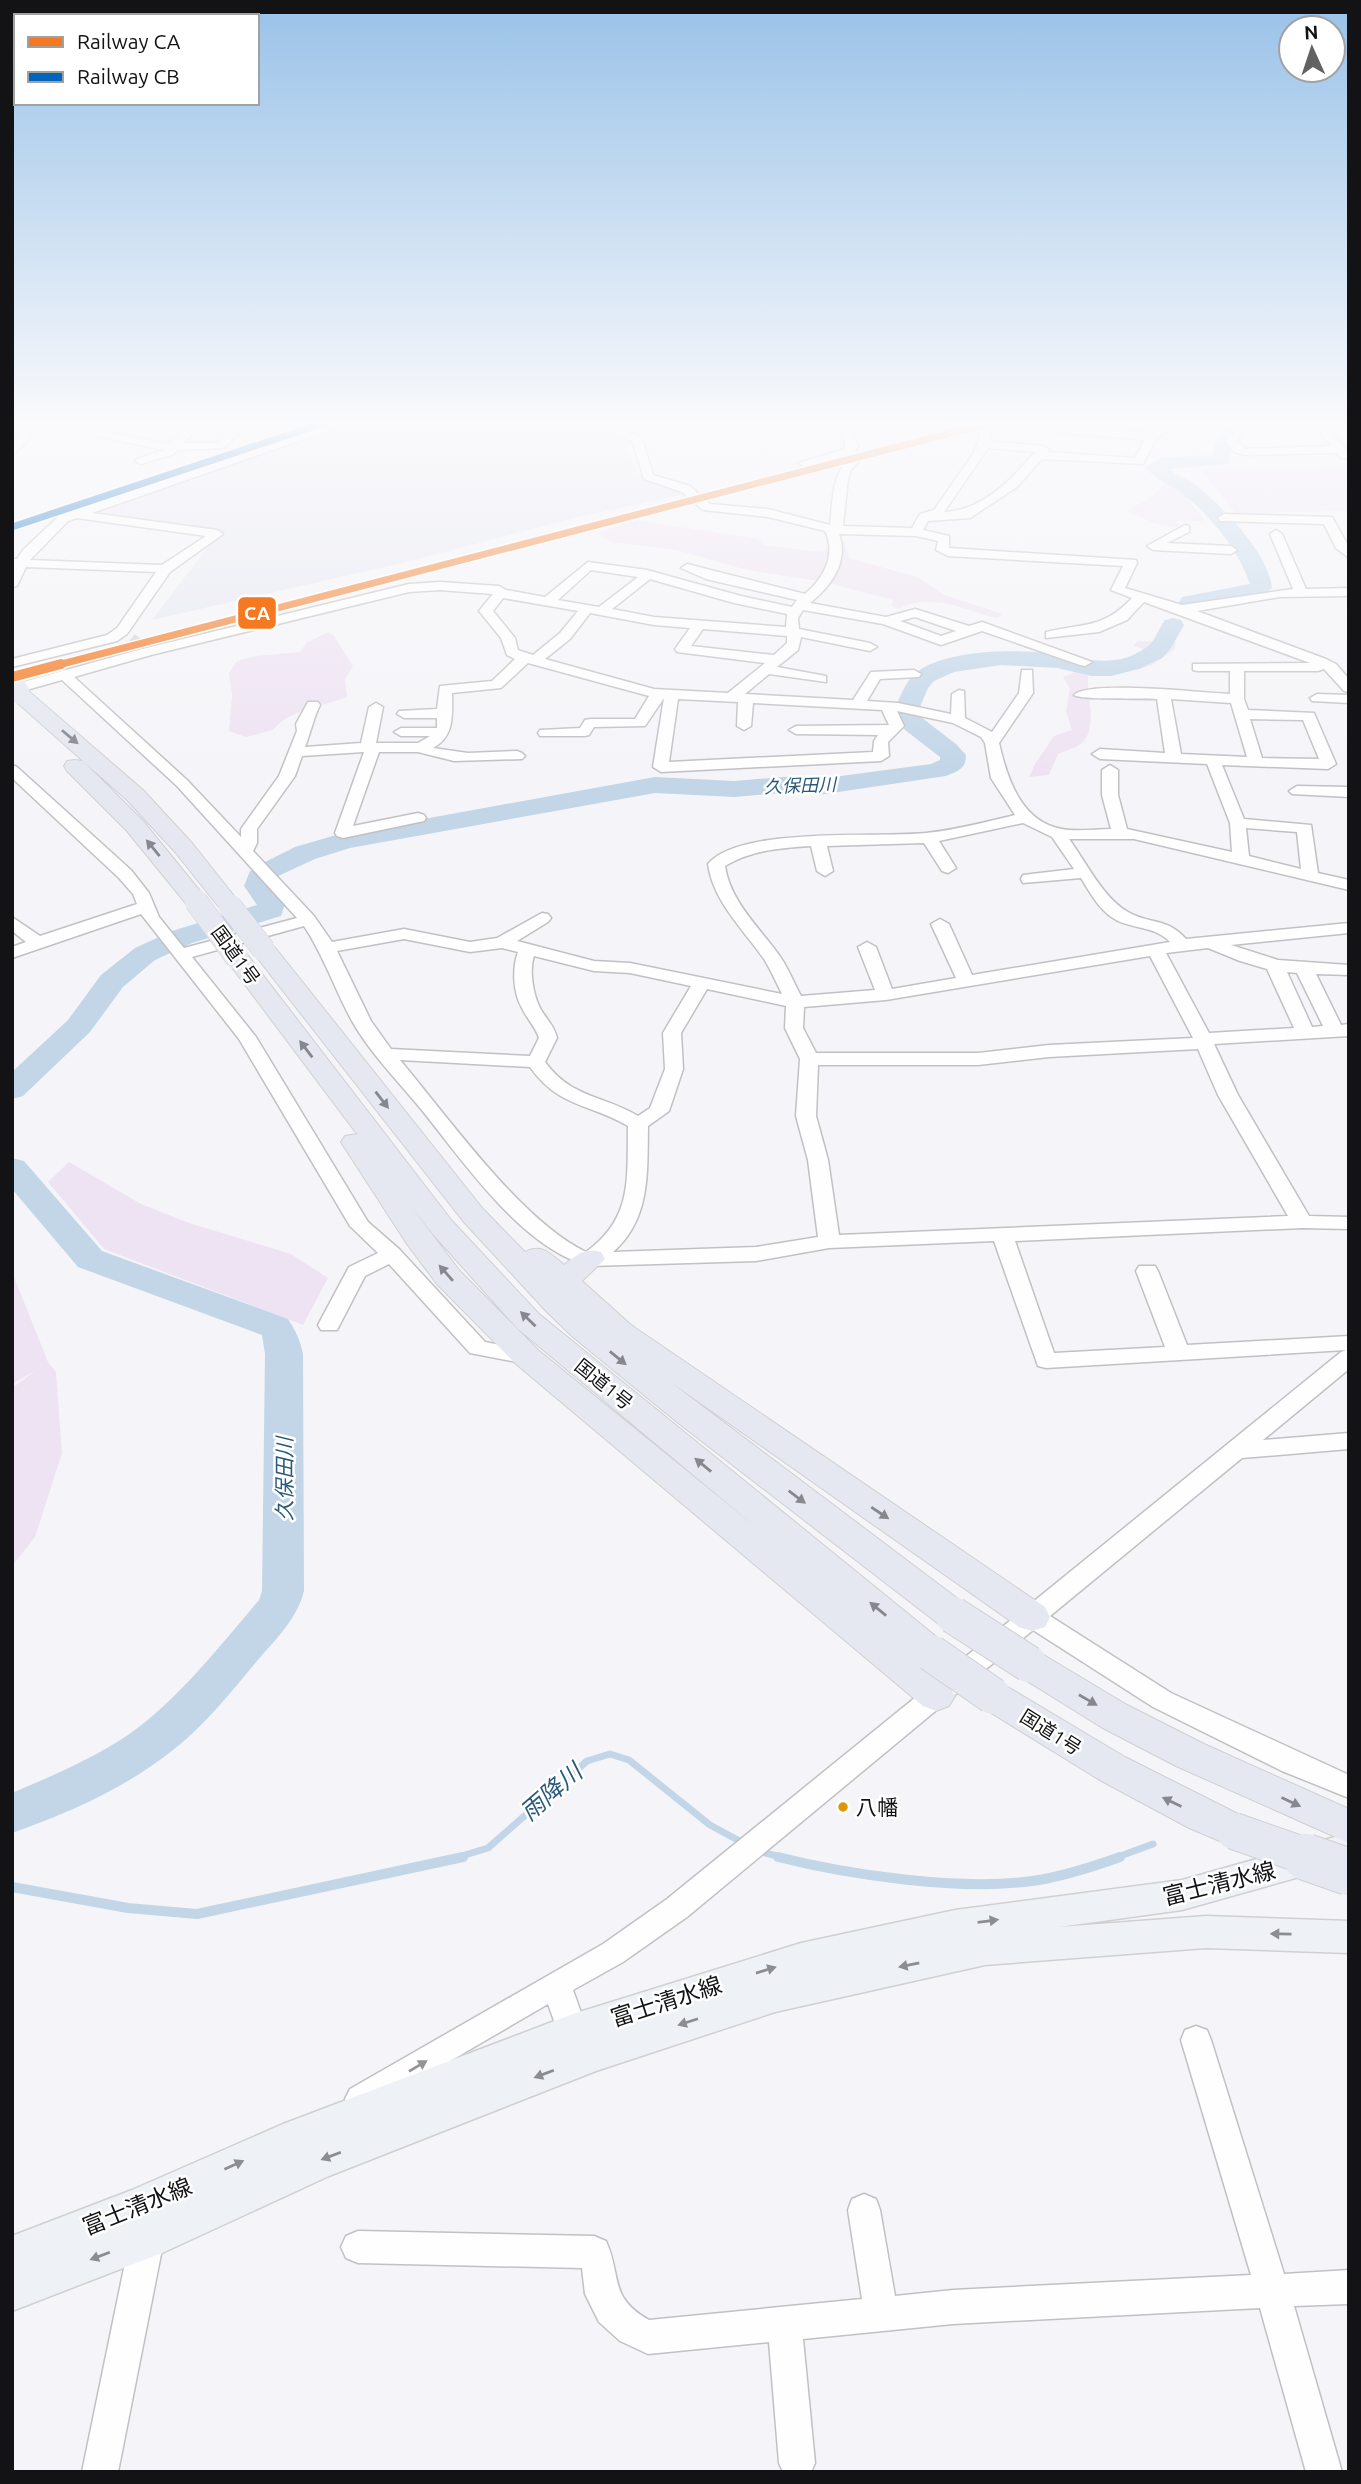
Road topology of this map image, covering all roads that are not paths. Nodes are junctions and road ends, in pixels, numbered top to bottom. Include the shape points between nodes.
1 (43, 538) edge
2 (211, 538) edge
3 (836, 538) edge
4 (944, 538) edge
5 (1168, 538) edge
6 (1278, 538) edge
7 (1337, 538) edge
8 (1153, 546) junction
9 (1231, 550) dead end
10 (1349, 554) edge
11 (16, 563) edge
12 (1131, 563) junction
13 (687, 568) dead end
14 (165, 569) junction
15 (648, 574) junction
16 (12, 583) edge
17 (1349, 592) edge
18 (500, 593) junction
19 (1302, 594) junction
20 (1141, 597) junction
21 (549, 601) junction
22 (801, 605) junction
23 (587, 608) junction
24 (1181, 609) junction
25 (603, 610) junction
26 (698, 626) junction
27 (794, 632) junction
28 (1051, 635) dead end
29 (870, 647) dead end
30 (531, 658) junction
31 (1085, 662) dead end
32 (12, 663) edge
33 (771, 665) junction
34 (1198, 667) dead end
35 (1237, 667) junction
36 (1331, 667) junction
37 (1027, 673) dead end
38 (914, 674) dead end
39 (66, 677) junction
40 (821, 679) dead end
41 (1349, 688) edge
42 (14, 690) edge
43 (1163, 693) junction
44 (960, 694) dead end
45 (665, 695) junction
46 (1081, 695) dead end
47 (739, 698) junction
48 (1317, 698) dead end
49 (1237, 699) junction
50 (1349, 699) edge
51 (313, 705) dead end
52 (857, 705) junction
53 (376, 706) dead end
54 (901, 708) junction
55 (445, 713) junction
56 (12, 714) edge
57 (404, 714) dead end
58 (1242, 714) junction
59 (958, 720) junction
60 (744, 726) dead end
61 (796, 730) dead end
62 (892, 731) junction
63 (401, 732) dead end
64 (442, 732) junction
65 (545, 733) dead end
66 (992, 743) junction
67 (370, 748) junction
68 (421, 748) junction
69 (296, 752) junction
70 (1100, 754) dead end
71 (517, 755) dead end
72 (1174, 759) junction
73 (1213, 761) junction
74 (1256, 762) junction
75 (1111, 770) dead end
76 (16, 776) edge
77 (1297, 791) dead end
78 (1349, 792) edge
79 (418, 818) dead end
80 (1025, 818) junction
81 (1238, 823) junction
82 (1120, 833) junction
83 (1058, 834) junction
84 (929, 838) junction
85 (818, 842) junction
86 (244, 853) junction
87 (1241, 860) junction
88 (948, 868) dead end
89 (825, 871) dead end
90 (1085, 873) junction
91 (1310, 876) junction
92 (1029, 879) dead end
93 (1349, 885) edge
94 (145, 907) junction
95 (542, 918) dead end
96 (307, 920) junction
97 (12, 922) edge
98 (940, 924) dead end
99 (1349, 928) edge
100 (38, 943) junction
101 (502, 943) junction
102 (1212, 943) junction
103 (174, 944) junction
104 (1182, 945) junction
105 (867, 947) dead end
106 (327, 948) junction
107 (527, 950) junction
108 (1156, 951) junction
109 (12, 953) edge
110 (250, 954) junction
111 (1275, 965) junction
112 (1304, 969) junction
113 (1349, 970) edge
114 (702, 982) junction
115 (967, 983) junction
116 (886, 995) junction
117 (795, 1002) junction
118 (1341, 1030) edge
119 (1304, 1032) junction
120 (1204, 1041) junction
121 (385, 1054) junction
122 (809, 1059) junction
123 (536, 1062) junction
124 (334, 1086) junction
125 (638, 1124) junction
126 (439, 1172) junction
127 (1302, 1222) junction
128 (1349, 1223) edge
129 (1002, 1234) junction
130 (829, 1241) junction
131 (392, 1254) junction
132 (590, 1259) junction
133 (1147, 1270) dead end
134 (562, 1281) junction
135 (329, 1325) dead end
136 (1349, 1343) edge
137 (1178, 1353) junction
138 (527, 1357) junction
139 (1349, 1357) edge
140 (1349, 1441) edge
141 (1236, 1450) junction
142 (1032, 1617) junction
143 (936, 1696) junction
144 (1349, 1787) edge
145 (1349, 1827) edge
146 (1349, 1848) edge
147 (1349, 1872) edge
148 (1349, 1937) edge
149 (556, 1984) junction
150 (1196, 2040) dead end
151 (578, 2045) junction
152 (298, 2137) junction
153 (274, 2182) junction
154 (864, 2210) dead end
155 (145, 2222) junction
156 (358, 2247) dead end
157 (12, 2256) edge
158 (1349, 2287) edge
159 (12, 2290) edge
160 (1273, 2290) junction
161 (881, 2314) junction
162 (785, 2325) junction
163 (797, 2463) dead end
164 (100, 2472) edge
165 (1324, 2472) edge

1 - 11 street
2 - 14 street
3 - 22 street via 834,560 821,586
4 - 12 street via 942,550 948,552
5 - 8 street
6 - 19 street
7 - 10 street
8 - 9 street
8 - 12 street
11 - 14 street
11 - 16 street
12 - 20 street via 1118,590
13 - 22 street
14 - 32 street via 126,635
15 - 21 street via 588,566
15 - 22 street via 739,600
15 - 25 street
17 - 19 street
18 - 21 street
18 - 30 street via 486,611 511,641 512,652
18 - 39 street via 410,587 145,650
19 - 24 street via 1280,593
20 - 24 street
20 - 28 street via 1113,621 1094,629
21 - 23 street
22 - 27 street via 791,621
22 - 31 street via 886,621 941,641 982,626
23 - 25 street
23 - 30 street via 565,636
24 - 36 street
25 - 26 street
26 - 27 street
26 - 33 street via 682,649
27 - 29 street
27 - 33 street via 793,647
30 - 45 street
30 - 55 street via 496,685 446,689
33 - 40 street
33 - 47 street
34 - 35 street
35 - 36 street
35 - 49 street
36 - 41 street
37 - 66 street via 1026,693
38 - 52 street via 876,675
39 - 42 street
39 - 86 street via 182,783
42 -> 110 highway, 国道1号, bridge via 135,795 184,848 230,906
43 - 46 street
43 - 49 street
43 - 72 street
44 - 59 street
45 - 47 street
45 - 62 street via 662,766 881,756 881,741
45 - 65 street via 640,723 590,723 584,732
47 - 52 street
47 - 60 street
48 - 50 street
49 - 58 street
51 - 69 street
52 - 54 street
53 - 67 street
54 - 59 street
54 - 62 street
55 - 57 street
55 - 64 street
110 -> 56 highway, 国道1号, bridge via 196,901 135,826 68,759
58 - 74 street
58 - 74 street via 1309,716 1328,764
59 - 66 street
61 - 62 street
63 - 64 street
64 - 68 street
66 - 80 street via 999,778
67 - 68 street
67 - 69 street
67 - 79 street via 343,833
68 - 71 street via 470,758
69 - 86 street via 287,776 249,830
70 - 72 street
72 - 73 street
73 - 74 street
73 - 81 street
75 - 82 street via 1111,795
76 - 94 street via 125,874 141,893
77 - 78 street
80 - 83 street
80 - 84 street
81 - 87 street
81 - 91 street via 1305,828
82 - 83 street
82 - 87 street
83 - 90 street
84 - 85 street
84 - 88 street
85 - 89 street
85 - 117 street via 754,849 726,856 716,864 727,897 774,961
86 - 96 street
87 - 91 street
90 - 92 street
90 - 104 street via 1109,907 1124,917 1168,930
91 - 93 street
94 - 100 street
94 - 103 street
95 - 101 street
96 - 103 street
96 - 106 street
97 - 100 street
98 - 115 street
99 - 102 street
100 - 109 street
101 - 106 street via 470,947 404,934
101 - 107 street
102 - 104 street
102 - 111 street via 1244,959
103 - 131 street via 247,1037 360,1226
104 - 108 street
105 - 116 street
106 - 121 street via 362,1022
107 - 114 street via 594,966
107 - 123 street via 521,967 530,1007 548,1038
108 - 115 street
108 - 120 street
124 -> 110 highway, 国道1号
110 -> 126 highway, 国道1号
111 - 112 street
111 - 119 street
112 - 113 street
112 - 118 street
114 - 117 street
114 - 125 street via 673,1033 674,1069 659,1111
115 - 116 street
116 - 117 street
117 - 122 street via 794,1028
118 - 119 street
119 - 120 street
120 - 122 street via 978,1059
120 - 127 street via 1228,1095
121 - 123 street
121 - 132 street via 500,1192 537,1227 577,1256
122 - 130 street via 807,1116
123 - 125 street via 558,1091 623,1113
138 -> 124 highway via 448,1277 417,1238 331,1107
147 -> 124 highway, 国道1号, bridge via 1169,1801 1048,1732 931,1653 528,1321 442,1227
125 - 132 street via 636,1180 626,1224 610,1245
126 - 134 highway
126 -> 145 highway, 国道1号, bridge via 491,1236 583,1330 953,1615 1114,1716
127 - 128 street
127 - 129 street
129 - 130 street
129 - 137 street via 1046,1361
130 - 132 street via 756,1254
131 - 135 street via 357,1272
131 - 138 street via 478,1348
132 - 134 highway
133 - 137 street
134 -> 142 highway via 620,1332
136 - 137 street
138 - 143 highway
139 - 141 street
140 - 141 street
141 - 142 street
142 - 143 street
142 - 144 street via 1162,1700
143 - 149 street via 677,1908 613,1953
151 -> 146 main road, 富士清水線 via 801,1959 955,1926 1182,1895
148 -> 151 main road, 富士清水線 via 1206,1932 985,1949 775,1995 630,2041
149 - 151 street
152 -> 149 street
150 - 160 street
151 - 152 main road, 富士清水線
151 -> 153 main road, 富士清水線
152 - 153 street
155 -> 152 main road, 富士清水線
153 - 155 main road, 富士清水線
154 - 161 street
155 - 157 main road, 富士清水線
155 -> 159 main road, 富士清水線
155 - 164 street
156 - 162 street via 594,2252 607,2303 638,2333 657,2337
158 - 160 street
160 - 161 street
160 - 165 street
161 - 162 street
162 - 163 street

